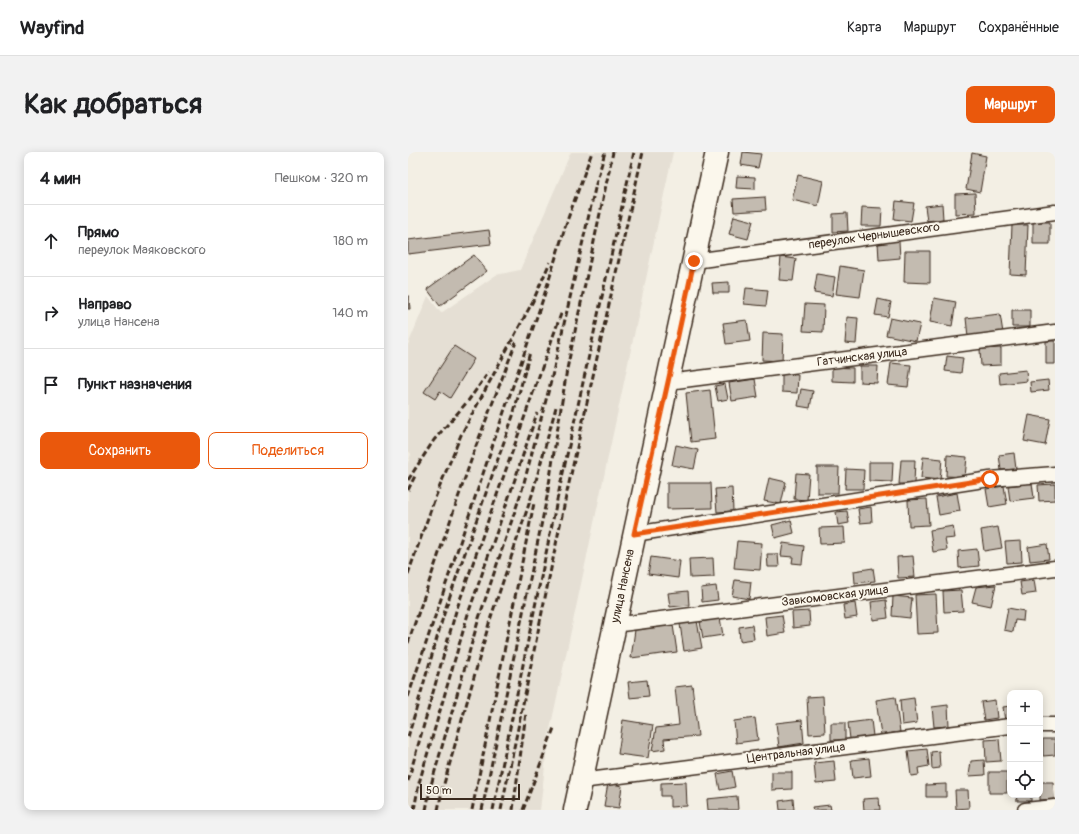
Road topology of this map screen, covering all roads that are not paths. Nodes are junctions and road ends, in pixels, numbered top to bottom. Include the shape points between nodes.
1 (717, 152) edge
2 (1055, 212) edge
3 (694, 261) junction
4 (1055, 332) edge
5 (668, 382) junction
6 (1055, 474) edge
7 (634, 534) junction
8 (1055, 568) edge
9 (614, 625) junction
10 (1043, 725) edge
11 (1007, 726) edge
12 (1055, 726) edge
13 (581, 781) junction
14 (1055, 807) edge
15 (575, 810) edge
16 (1025, 810) edge

1 - 3 main road, улица Нансена
2 - 3 street, переулок Чернышевского
3 - 5 main road, улица Нансена
4 - 5 street, Гатчинская улица
5 - 7 main road, улица Нансена
6 - 7 street via 990,479
7 - 9 main road, улица Нансена
8 - 9 street, Завкомовская улица
9 - 13 main road, улица Нансена
10 - 12 street
11 - 13 street, Центральная улица
13 - 15 main road, улица Нансена
14 - 16 street

